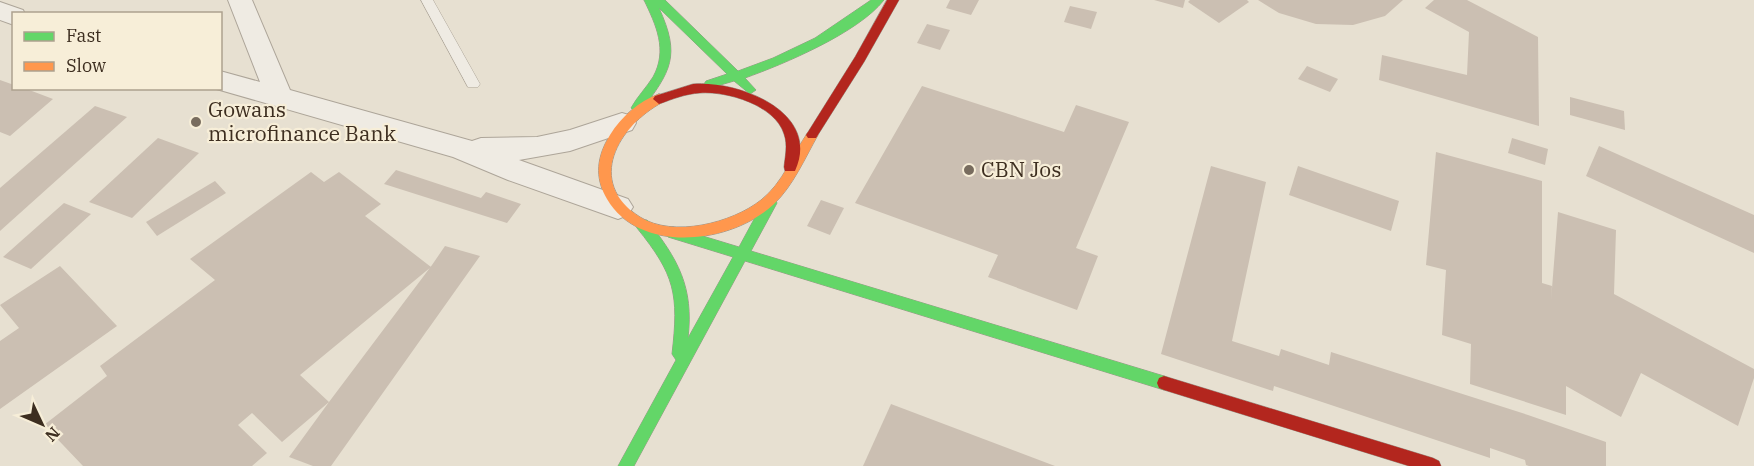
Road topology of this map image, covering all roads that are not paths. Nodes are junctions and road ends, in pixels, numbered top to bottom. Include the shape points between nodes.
1 (240, 0) edge
2 (427, 0) edge
3 (650, 0) edge
4 (658, 0) edge
5 (878, 0) edge
6 (893, 0) edge
7 (737, 77) junction
8 (222, 82) edge
9 (473, 84) dead end
10 (694, 88) junction
11 (279, 97) junction
12 (762, 102) junction
13 (628, 118) junction
14 (460, 148) junction
15 (790, 167) junction
16 (774, 196) junction
17 (618, 207) junction
18 (642, 224) junction
19 (673, 233) junction
20 (742, 254) junction
21 (676, 371) junction
22 (626, 466) edge
23 (1433, 466) edge

1 - 11 street
2 - 9 lane
3 - 13 main road via 664,28 669,47 667,63 659,81
4 - 7 main road
5 - 7 main road via 835,34 795,56
6 - 15 main road via 844,86
7 - 10 main road
7 - 12 main road
8 - 11 street
10 - 12 main road via 725,89
10 - 13 main road via 664,96
11 - 14 street
12 - 15 main road via 789,131
13 - 14 street via 572,142 540,149 509,152
13 - 17 main road via 614,135 604,159 605,184
14 - 17 street
15 - 16 main road
16 - 19 main road via 734,225
16 - 20 main road
17 - 18 main road
18 - 19 main road
18 - 21 main road via 663,248 683,291 685,314
19 - 20 main road
20 - 21 main road
20 - 23 main road
21 - 22 main road

